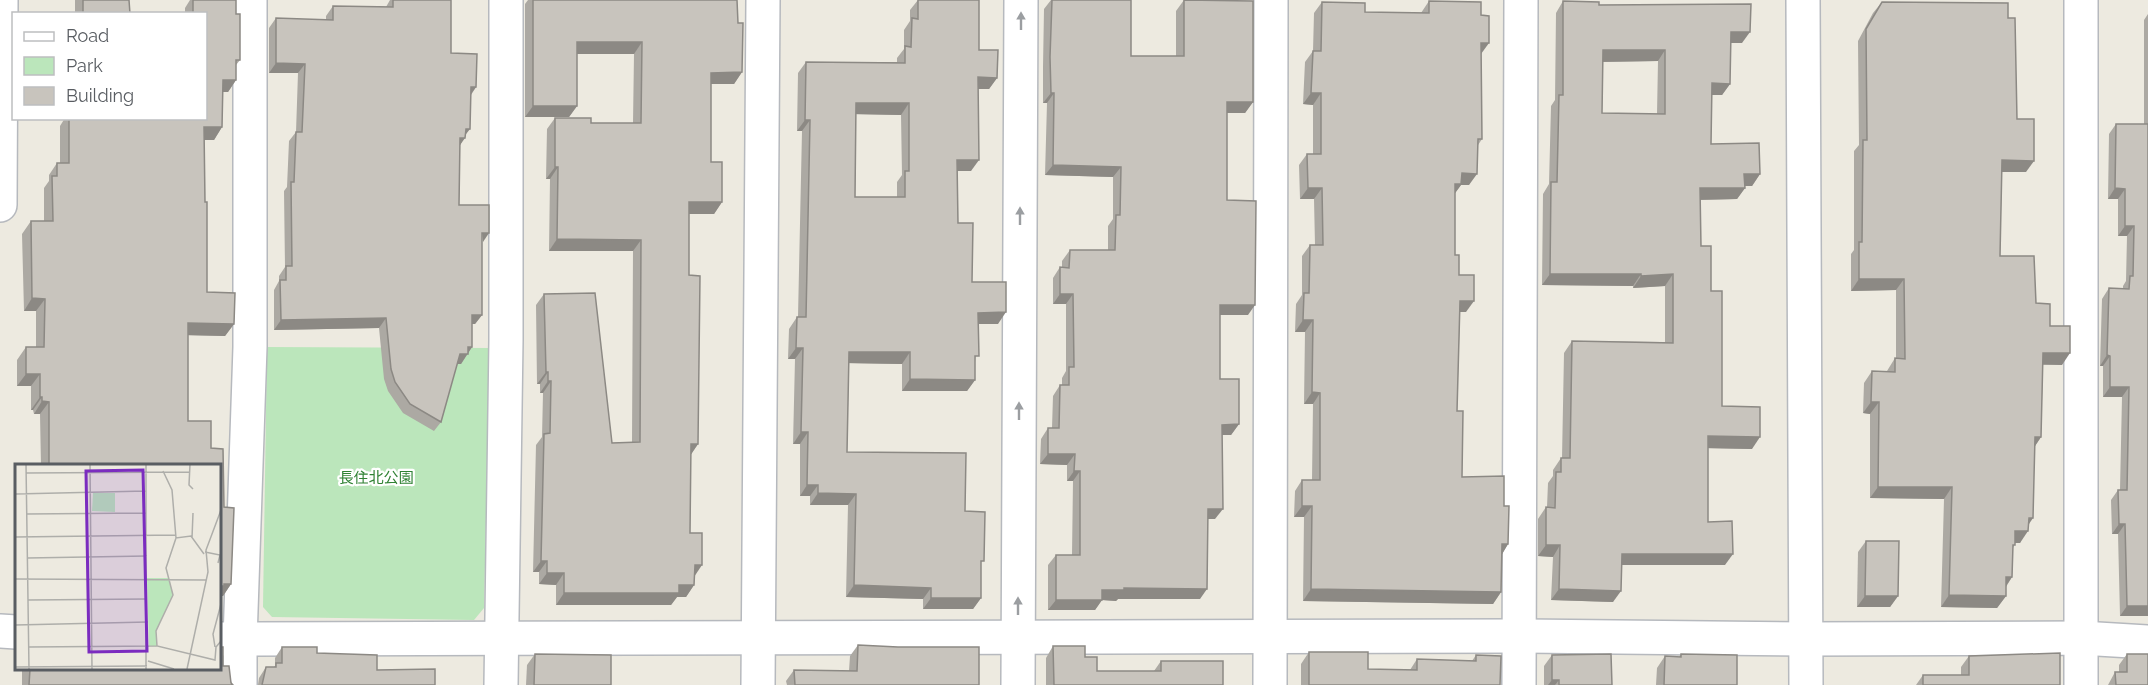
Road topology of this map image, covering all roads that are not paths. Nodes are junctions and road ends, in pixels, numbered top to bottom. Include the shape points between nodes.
1 (1, 0) edge
2 (250, 0) edge
3 (506, 0) edge
4 (763, 0) edge
5 (1021, 0) edge
6 (1271, 0) edge
7 (1521, 0) edge
8 (1803, 0) edge
9 (2081, 0) edge
10 (0, 205) edge
11 (1519, 636) junction
12 (758, 637) junction
13 (1270, 637) junction
14 (501, 638) junction
15 (1018, 638) junction
16 (2081, 638) junction
17 (1806, 639) junction
18 (229, 640) edge
19 (2148, 642) edge
20 (240, 685) edge
21 (501, 685) edge
22 (758, 685) edge
23 (1017, 685) edge
24 (1270, 685) edge
25 (1519, 685) edge
26 (1806, 685) edge
27 (2080, 685) edge

1 - 10 street
2 - 18 street via 250,347
3 - 14 street
4 - 12 street
15 -> 5 street
6 - 13 street
7 - 11 street
8 - 17 street
9 - 16 street
11 - 13 street
11 - 17 street
11 - 25 street
12 - 14 street
12 - 15 street
12 - 22 street
13 - 15 street
13 - 24 street
14 - 18 street
14 - 21 street
15 - 23 street
16 - 17 street
16 - 19 street
16 - 27 street
17 - 26 street
18 - 20 street

